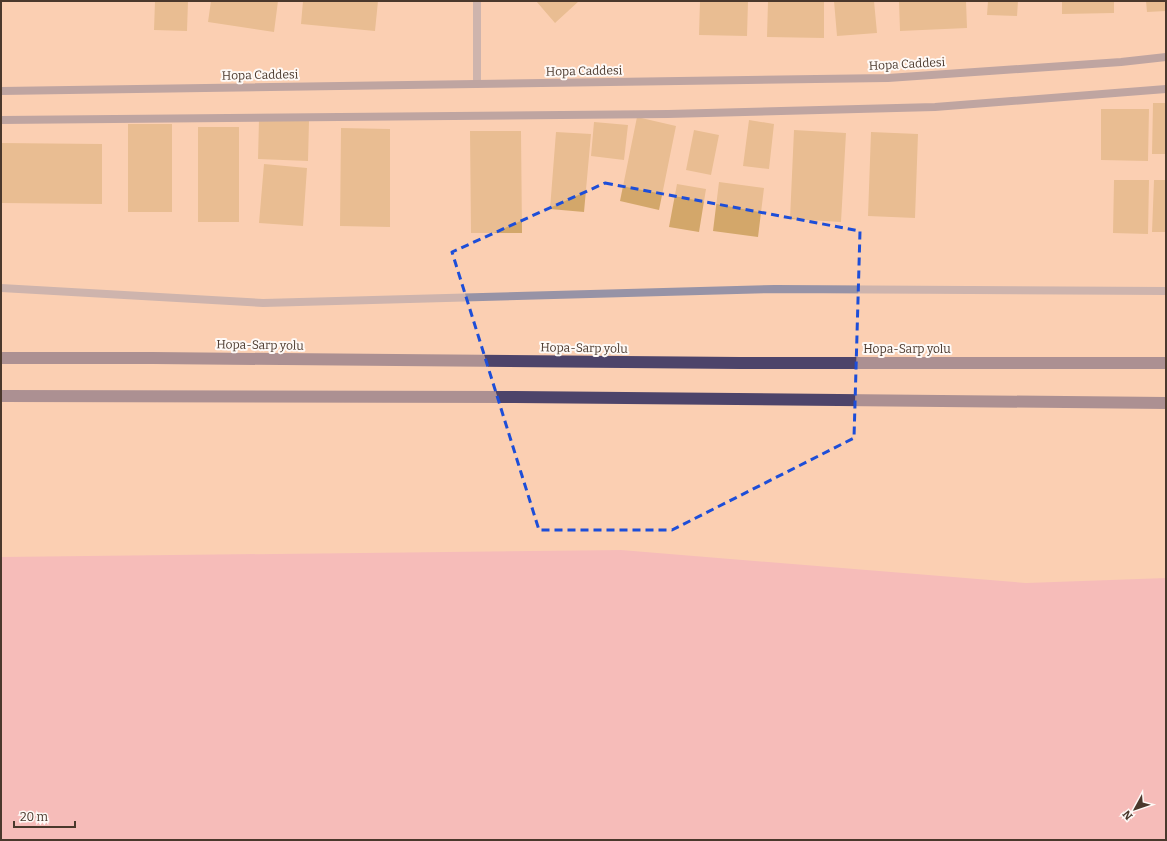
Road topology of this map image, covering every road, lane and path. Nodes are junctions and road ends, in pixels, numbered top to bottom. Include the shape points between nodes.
1 (477, 1) edge
2 (1166, 57) edge
3 (477, 84) junction
4 (1166, 89) edge
5 (1, 91) edge
6 (1, 120) edge
7 (1, 288) edge
8 (1166, 291) edge
9 (1, 358) edge
10 (1166, 363) edge
11 (1, 396) edge
12 (1166, 403) edge

1 - 3 street
2 - 3 main road, Hopa Caddesi via 888,78
3 - 5 main road, Hopa Caddesi
4 - 6 main road via 911,108 668,114
7 - 8 street via 263,303 775,289
9 - 10 highway, Hopa-Sarp yolu
11 - 12 highway via 515,397

